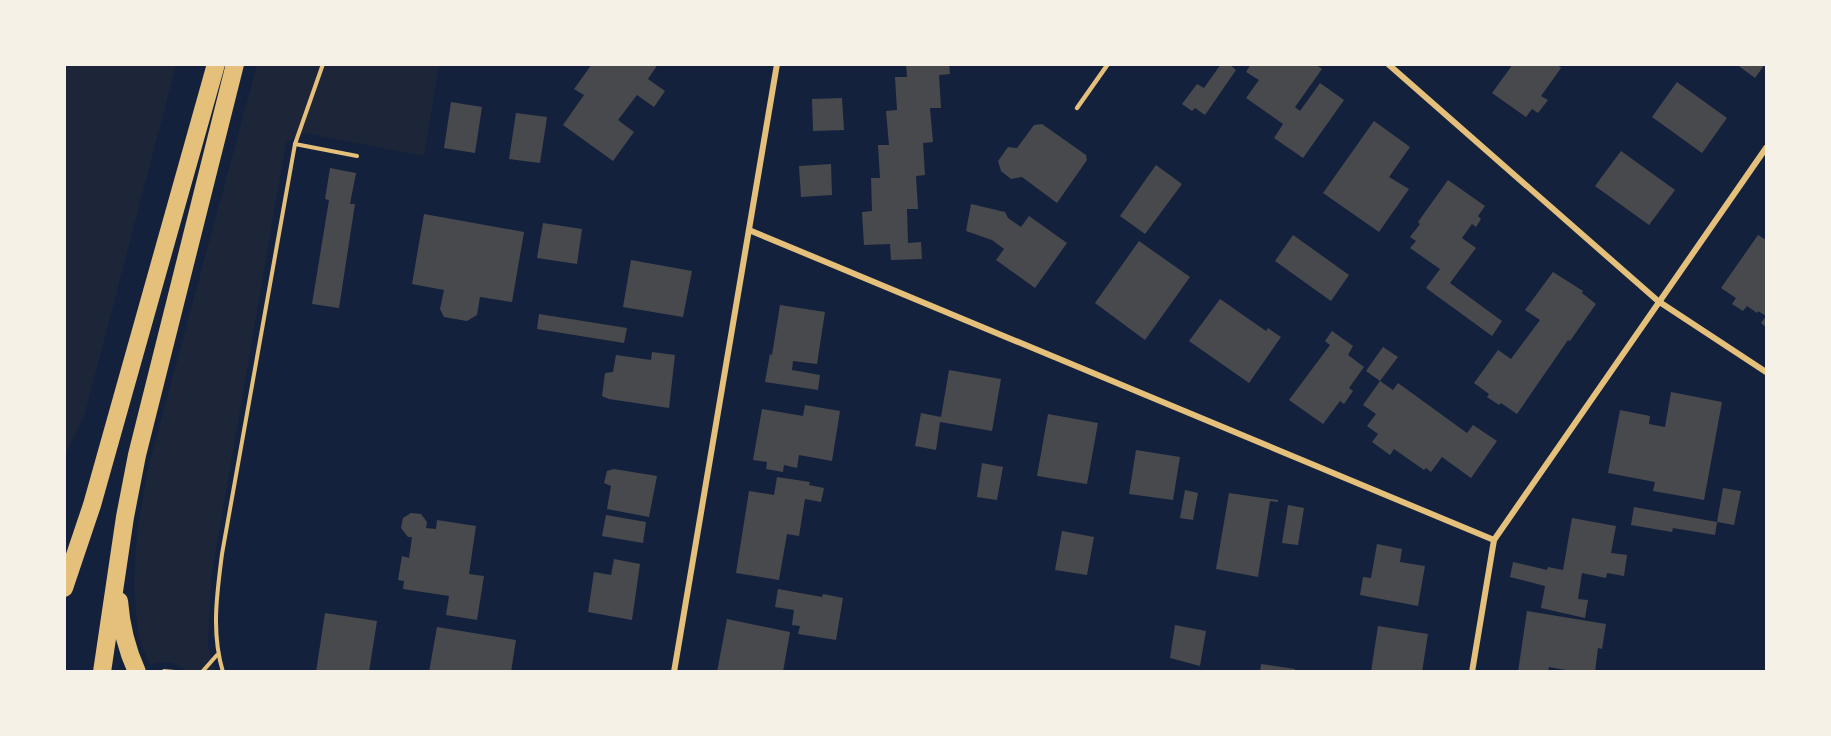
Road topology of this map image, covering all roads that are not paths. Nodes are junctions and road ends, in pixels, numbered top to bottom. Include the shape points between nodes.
1 (216, 64) edge
2 (235, 64) edge
3 (777, 64) edge
4 (1108, 64) edge
5 (1388, 64) edge
6 (1077, 108) dead end
7 (1767, 148) edge
8 (749, 230) junction
9 (1658, 302) junction
10 (1767, 372) edge
11 (1494, 540) junction
12 (117, 572) junction
13 (64, 588) edge
14 (102, 672) edge
15 (137, 672) edge
16 (674, 672) edge
17 (1473, 672) edge

1 - 13 highway via 92,505
2 - 12 highway via 137,455
3 - 8 street
4 - 6 lane
5 - 9 street
7 - 9 street
8 - 11 street
8 - 16 street
9 - 10 street
9 - 11 street
11 - 17 street
12 - 14 highway
12 - 15 highway via 120,621

